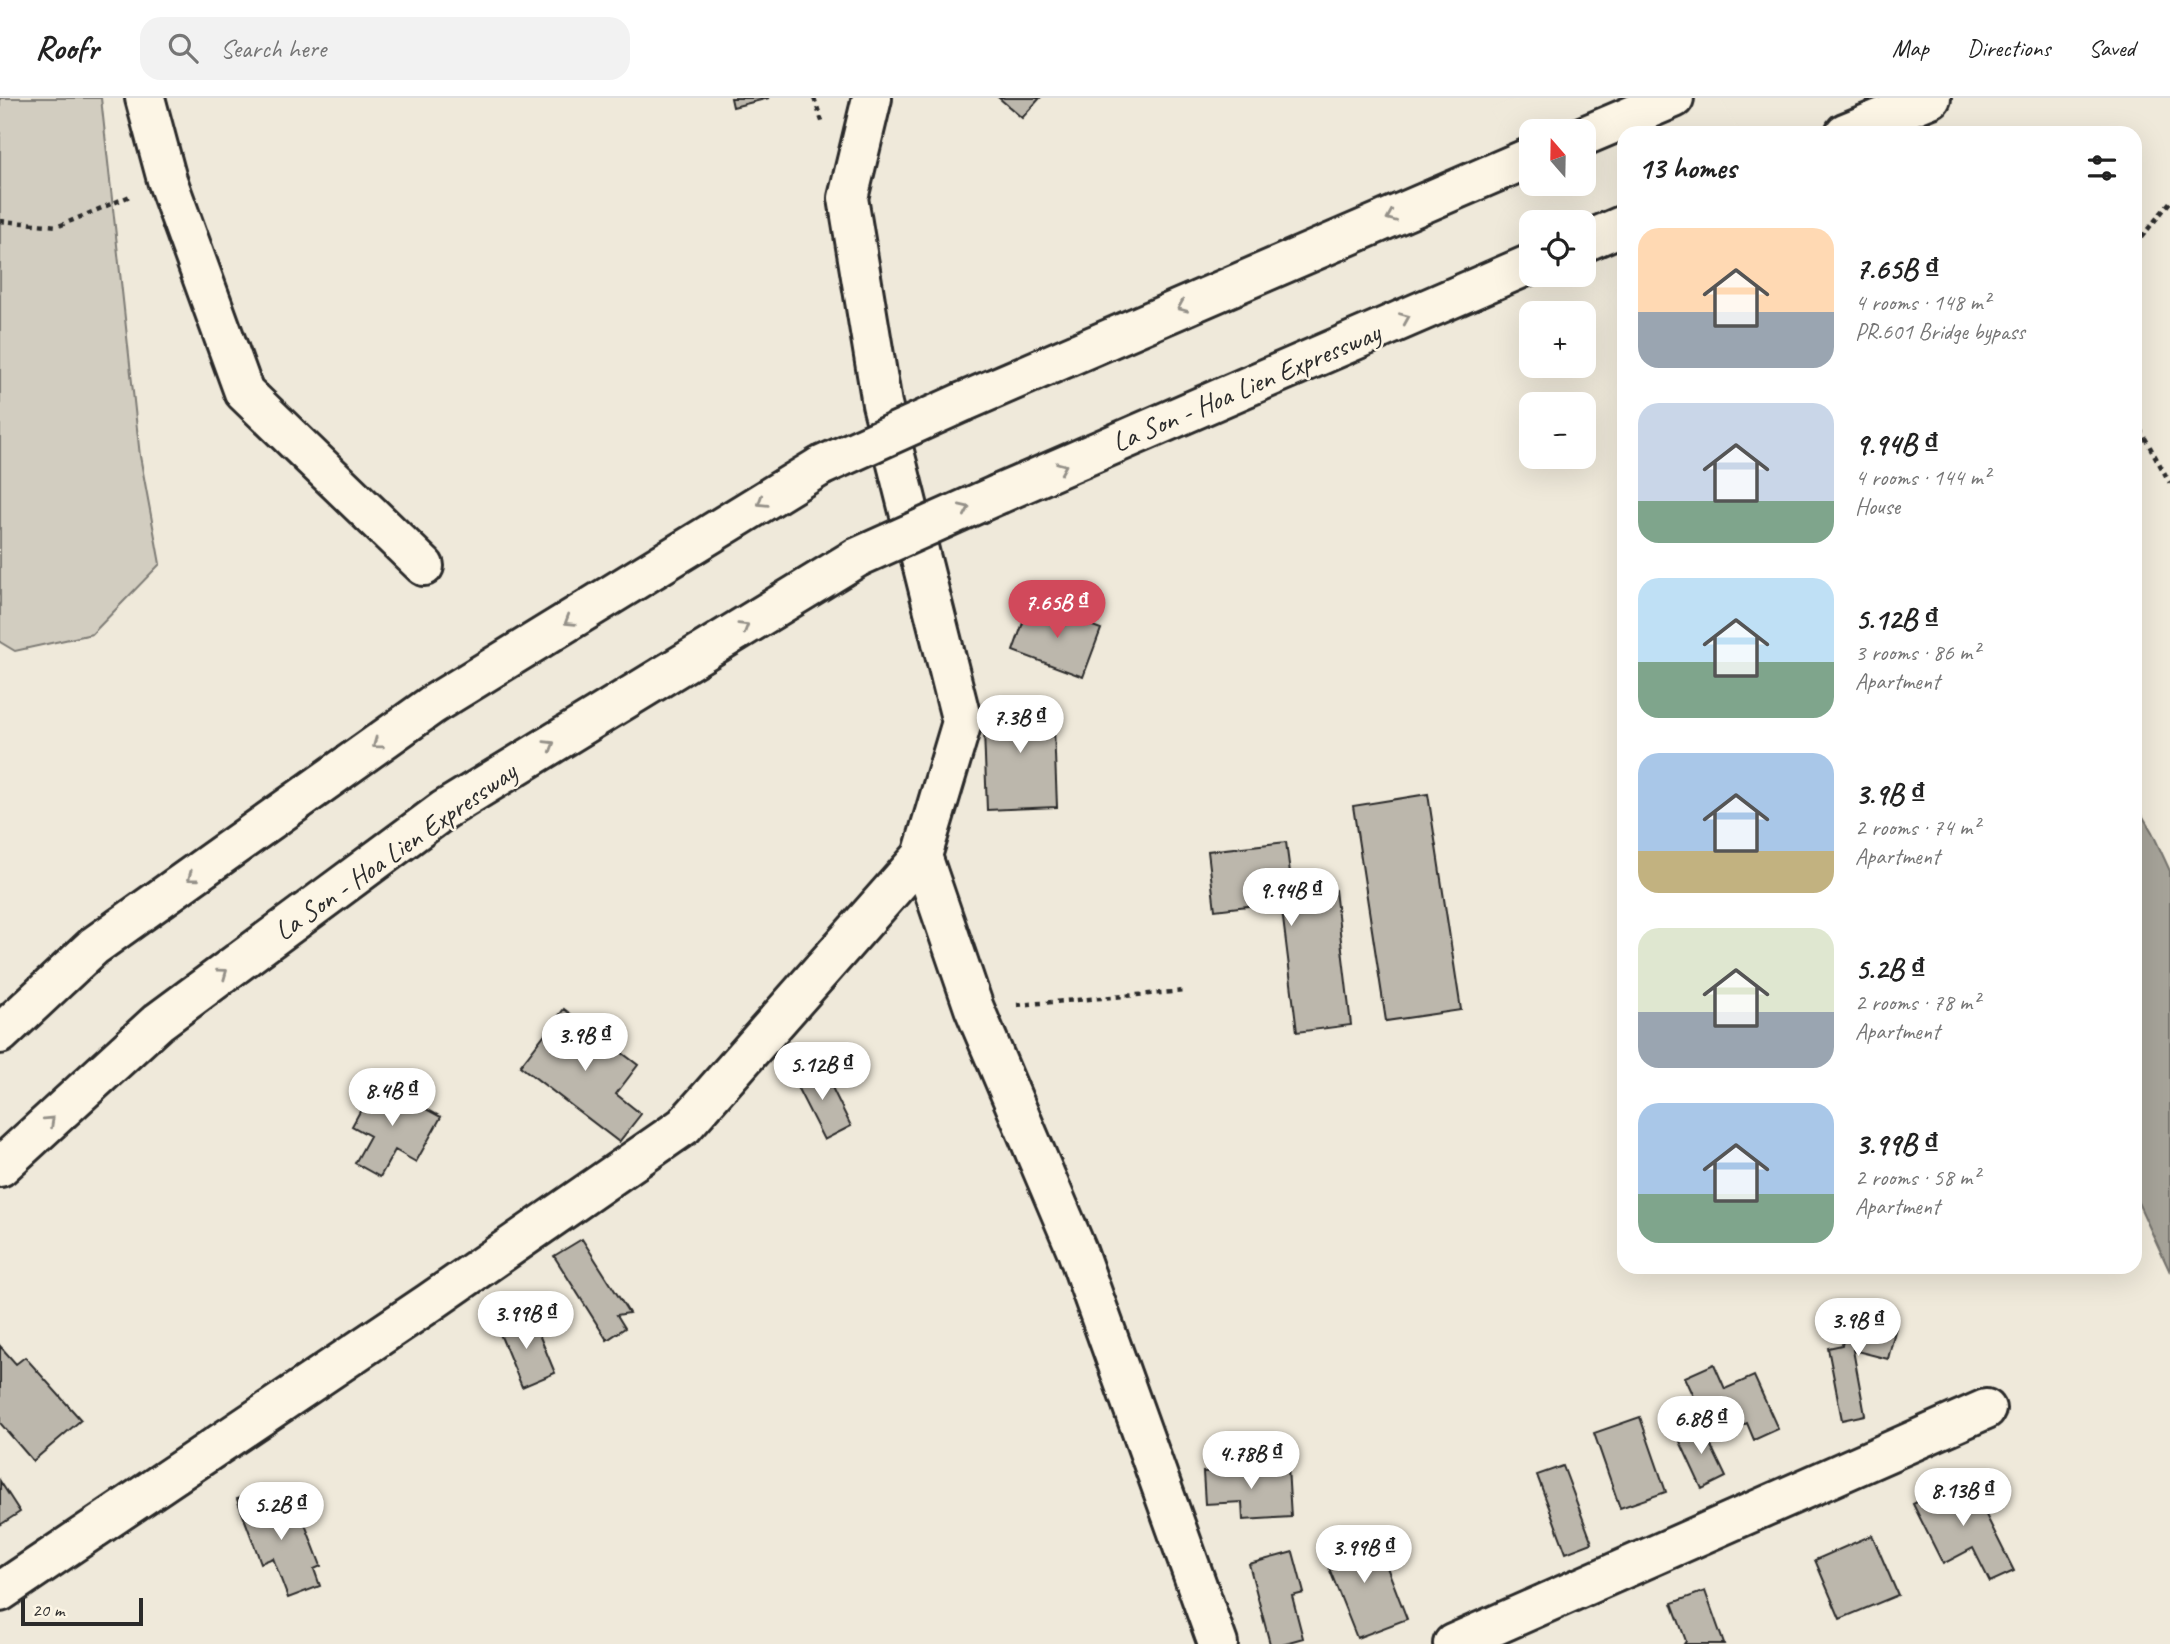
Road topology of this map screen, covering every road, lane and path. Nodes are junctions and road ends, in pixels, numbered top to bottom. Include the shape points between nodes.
1 (145, 98) edge
2 (872, 98) edge
3 (1674, 98) edge
4 (1931, 98) edge
5 (1862, 126) edge
6 (1596, 131) edge
7 (1519, 162) edge
8 (167, 180) junction
9 (2170, 202) edge
10 (0, 221) edge
11 (1617, 228) edge
12 (2142, 236) edge
13 (1596, 237) edge
14 (1519, 269) edge
15 (2142, 433) edge
16 (2170, 483) edge
17 (424, 566) dead end
18 (922, 856) junction
19 (1185, 990) dead end
20 (974, 1008) junction
21 (0, 1034) edge
22 (0, 1167) edge
23 (1986, 1409) dead end
24 (0, 1592) edge
25 (1218, 1644) edge
26 (1453, 1644) edge

1 - 8 main road
2 - 18 main road via 848,198 881,404 961,722
3 - 6 main road
4 - 5 main road
7 -> 21 main road, bridge via 821,466 432,705 94,946
8 - 10 path via 59,226
8 - 17 main road via 244,392
9 - 12 path
11 - 13 main road
22 -> 14 main road, La Son - Hoa Lien Expressway, bridge via 158,1021 444,810 858,557
15 - 16 path
18 - 20 main road
18 - 24 main road via 684,1126
19 - 20 path
20 - 25 main road via 1077,1251
23 - 26 main road

